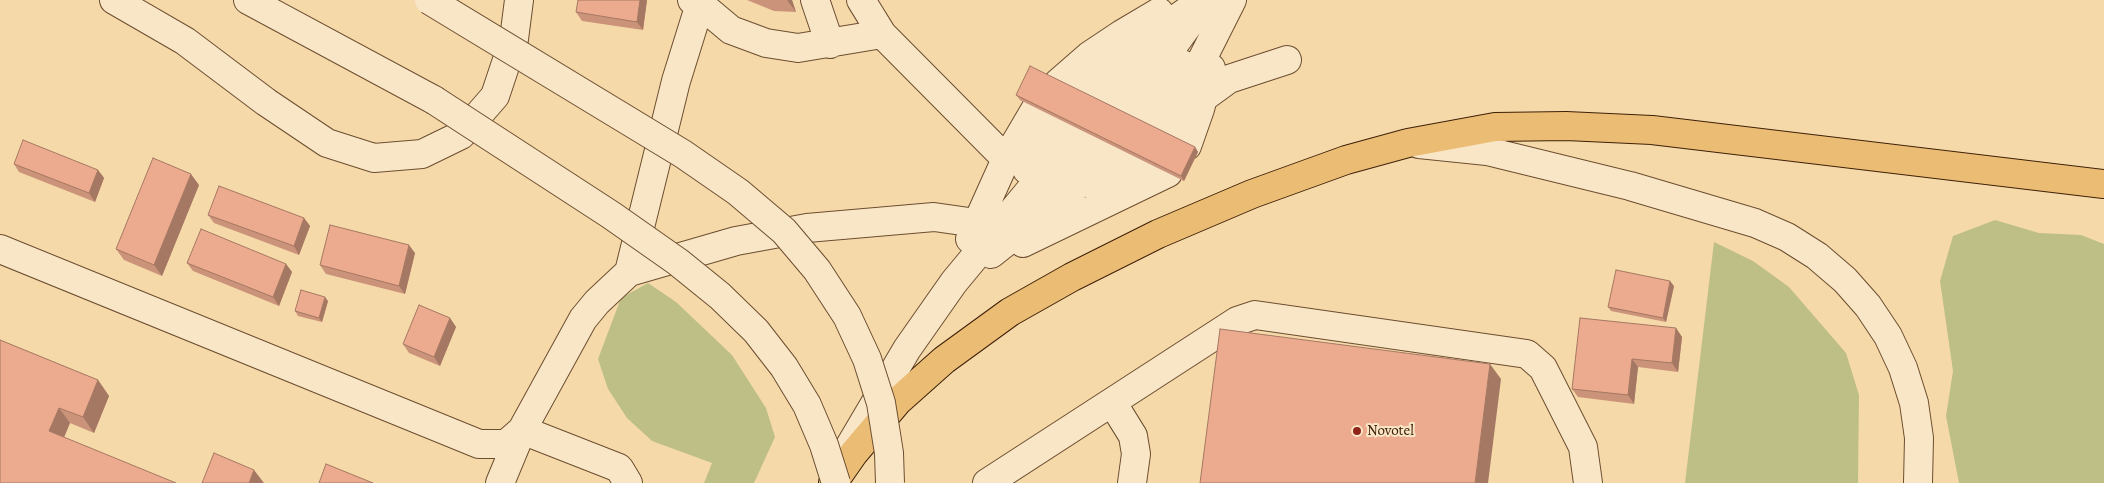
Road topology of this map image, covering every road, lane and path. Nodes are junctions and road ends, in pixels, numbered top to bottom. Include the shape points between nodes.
1 (114, 0) edge
2 (248, 0) edge
3 (288, 0) edge
4 (429, 0) edge
5 (519, 0) edge
6 (815, 0) edge
7 (862, 0) edge
8 (1179, 0) edge
9 (1216, 1) edge
10 (696, 2) edge
11 (882, 34) junction
12 (830, 44) junction
13 (1287, 60) dead end
14 (1058, 83) edge
15 (1203, 98) junction
16 (434, 100) junction
17 (1036, 108) edge
18 (1134, 120) junction
19 (1102, 140) junction
20 (1408, 143) junction
21 (1006, 159) junction
22 (1168, 172) edge
23 (2104, 184) edge
24 (982, 231) junction
25 (1036, 237) junction
26 (0, 249) edge
27 (976, 266) junction
28 (629, 272) junction
29 (954, 282) junction
30 (1112, 402) junction
31 (522, 430) junction
32 (500, 483) edge
33 (628, 483) edge
34 (828, 483) edge
35 (835, 483) edge
36 (890, 483) edge
37 (987, 483) edge
38 (1132, 483) edge
39 (1588, 483) edge
40 (1918, 483) edge

1 - 5 street via 185,41 327,143 374,158 422,154 461,134 495,96 514,39
2 - 16 street
3 - 16 street
4 - 36 street, bridge via 683,154 738,192 784,231 818,270 848,316 867,359 881,403
6 - 12 street
7 - 11 street
8 - 14 street via 1089,56
9 - 15 street
9 - 18 street
9 - 18 street
10 - 12 street via 731,30 766,43 798,48
10 - 28 street
11 - 12 street
11 - 21 street
13 - 15 street via 1229,79
15 - 18 street
16 - 35 street, bridge via 626,226 720,296 756,331 793,382 824,445
17 - 21 street
19 - 24 street
19 - 25 street
19 - 27 street
20 - 23 main road via 1495,127 1652,130
20 - 35 main road via 1346,160 1227,205 1124,251 1010,312 944,360 898,401 854,453
20 - 40 street via 1487,151 1630,186 1754,223 1787,237 1817,256 1868,306 1888,336 1903,368 1914,403 1919,438
21 - 24 street
22 - 25 street
24 - 28 street via 934,218 807,228 736,241
24 - 29 street
25 - 27 street
26 - 31 street via 478,444 506,444
27 - 29 street
28 - 31 street via 583,319
29 - 34 street via 907,349
30 - 37 street
30 - 38 street via 1134,436 1136,454
30 - 39 street via 1237,320 1255,315 1527,354 1543,368 1583,447
31 - 32 street
31 - 33 street via 619,468

